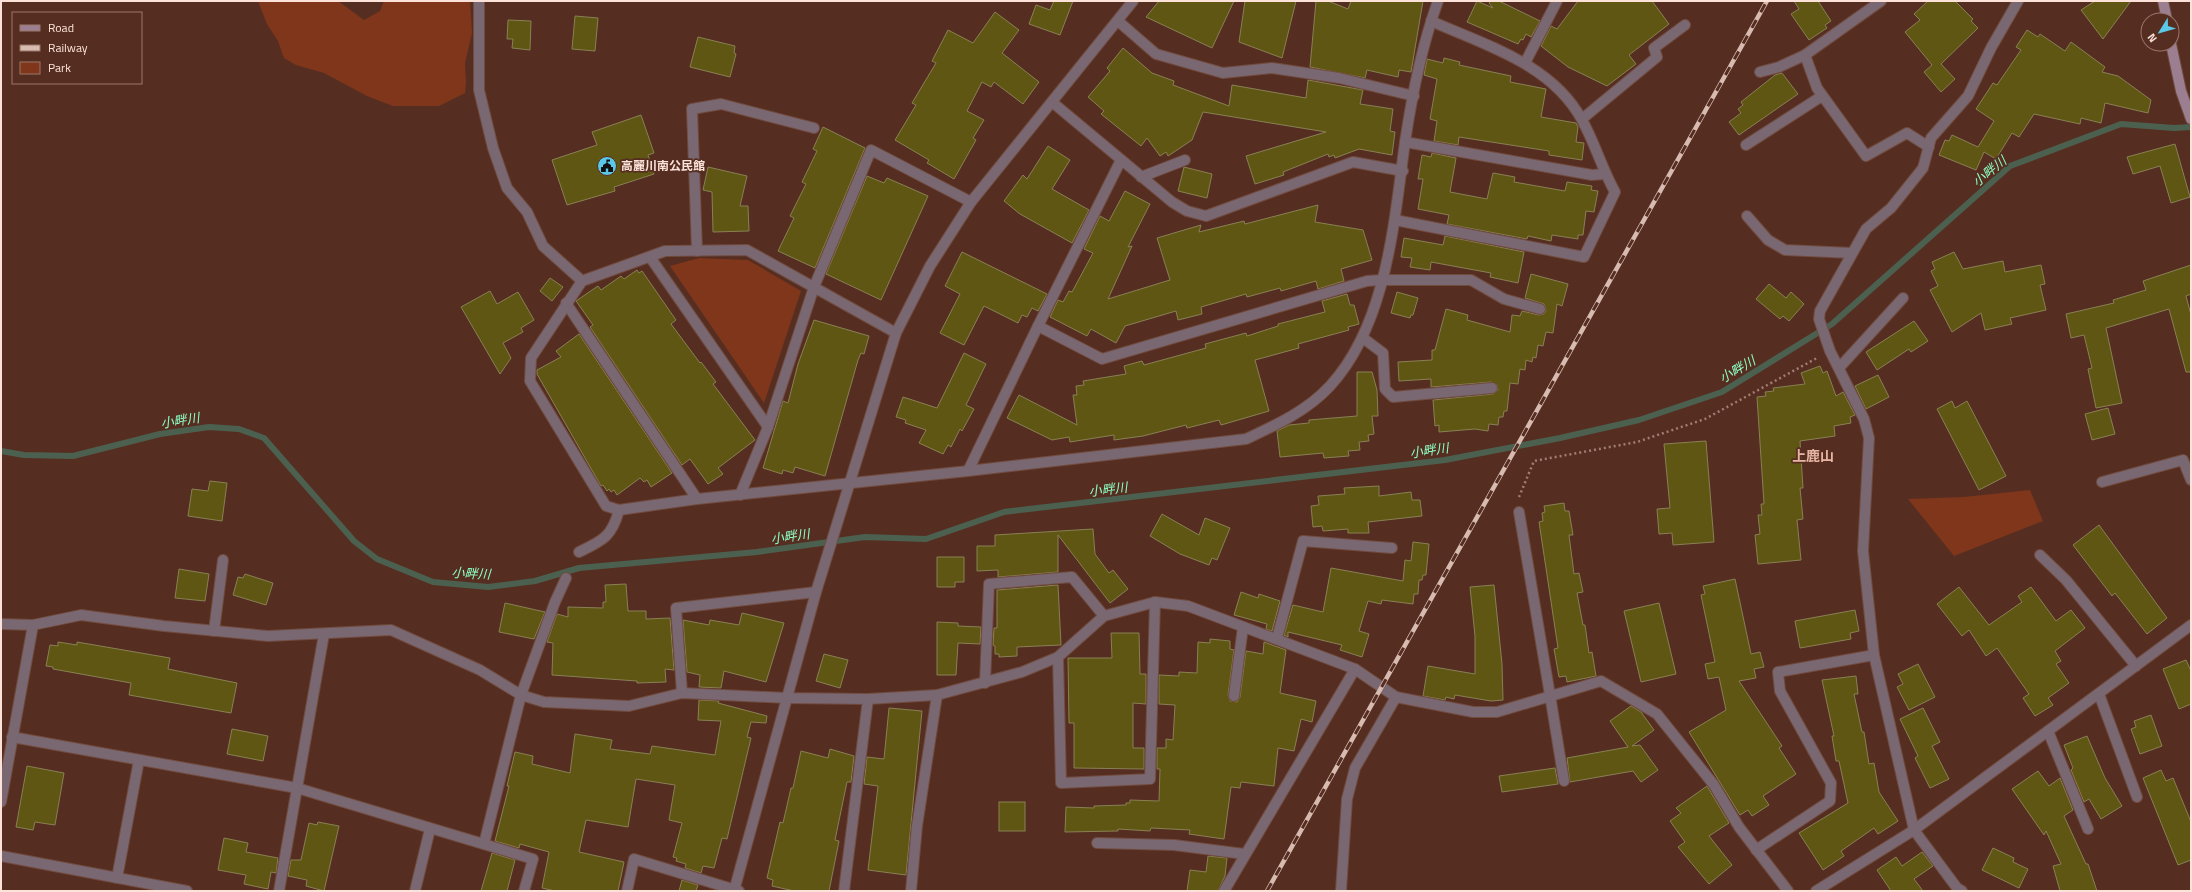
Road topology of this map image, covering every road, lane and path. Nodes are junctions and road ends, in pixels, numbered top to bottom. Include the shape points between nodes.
1 (479, 1) edge
2 (1133, 1) edge
3 (1438, 1) edge
4 (1557, 1) edge
5 (1881, 1) edge
6 (2018, 1) edge
7 (2163, 1) edge
8 (2165, 12) edge
9 (1118, 21) junction
10 (1431, 21) junction
11 (1684, 25) dead end
12 (2174, 52) edge
13 (1805, 55) junction
14 (1525, 63) junction
15 (1760, 72) dead end
16 (1414, 96) junction
17 (1822, 96) junction
18 (1052, 102) junction
19 (2190, 116) edge
20 (1582, 119) junction
21 (814, 128) dead end
22 (1406, 142) junction
23 (1746, 145) dead end
24 (1929, 147) junction
25 (1121, 160) junction
26 (1185, 160) dead end
27 (1403, 171) junction
28 (1605, 174) junction
29 (1141, 177) junction
30 (971, 202) junction
31 (1747, 216) dead end
32 (1395, 220) junction
33 (696, 251) junction
34 (1852, 253) junction
35 (650, 257) junction
36 (1381, 280) junction
37 (582, 281) junction
38 (814, 287) junction
39 (1903, 298) dead end
40 (566, 303) junction
41 (1540, 309) dead end
42 (1038, 326) junction
43 (896, 334) junction
44 (1363, 338) junction
45 (1802, 365) dead end
46 (1839, 368) junction
47 (1492, 388) dead end
48 (768, 427) junction
49 (968, 471) junction
50 (2191, 480) edge
51 (2102, 482) dead end
52 (850, 483) junction
53 (740, 495) junction
54 (697, 499) junction
55 (619, 510) junction
56 (1519, 512) joint
57 (1392, 548) dead end
58 (578, 552) dead end
59 (2040, 555) dead end
60 (223, 560) dead end
61 (566, 578) dead end
62 (816, 592) junction
63 (1155, 602) junction
64 (1104, 616) junction
65 (1, 624) edge
66 (33, 625) junction
67 (2191, 625) edge
68 (1243, 627) junction
69 (214, 631) junction
70 (324, 634) junction
71 (1277, 638) junction
72 (1874, 655) junction
73 (1058, 657) junction
74 (2136, 666) junction
75 (1355, 669) junction
76 (984, 683) junction
77 (682, 692) junction
78 (2099, 694) junction
79 (521, 695) junction
80 (1550, 695) junction
81 (937, 696) junction
82 (1234, 696) dead end
83 (1396, 697) junction
84 (788, 698) junction
85 (868, 699) junction
86 (2048, 732) junction
87 (12, 737) junction
88 (139, 760) junction
89 (1564, 781) dead end
90 (298, 788) junction
91 (2137, 797) dead end
92 (1, 802) edge
93 (430, 829) junction
94 (2088, 829) dead end
95 (1914, 830) junction
96 (1096, 843) dead end
97 (484, 844) junction
98 (1756, 850) junction
99 (1244, 854) junction
100 (1, 856) edge
101 (117, 878) junction
102 (1829, 887) edge
103 (187, 891) edge
104 (279, 891) edge
105 (415, 891) edge
106 (524, 891) edge
107 (627, 891) edge
108 (736, 891) edge
109 (844, 891) edge
110 (911, 891) edge
111 (1224, 891) edge
112 (1341, 891) edge
113 (1788, 891) edge
114 (1816, 891) edge
115 (1962, 891) edge

1 - 37 street via 479,90 492,148 507,188 527,212 543,246
2 - 9 street
3 - 10 street
4 - 14 street
5 - 13 street
6 - 24 street via 1991,48 1968,96 1931,138
7 - 8 main road
9 - 16 street via 1156,54 1223,74 1272,68 1339,78
9 - 18 street
10 - 14 street
10 - 16 street
11 - 20 street via 1654,48 1657,56
12 - 19 main road via 2181,91
13 - 15 street via 1779,67
13 - 17 street
14 - 20 street via 1547,78 1567,98
16 - 22 street
17 - 23 street
17 - 24 street via 1866,156 1907,133
18 - 25 street
18 - 30 street
20 - 28 street
21 - 33 street via 721,104 692,109
22 - 27 street
22 - 28 street via 1592,175
24 - 34 street via 1923,168 1891,208 1866,229
25 - 29 street
25 - 42 street
26 - 29 street
27 - 29 street via 1353,162 1206,216 1187,212
27 - 32 street
28 - 32 street via 1615,192 1584,257
30 - 38 street via 871,150
30 - 43 street via 930,266
31 - 34 street via 1768,240 1785,250
32 - 36 street
33 - 35 street via 665,251
33 - 38 street via 747,250
34 - 46 street via 1820,310 1819,320
35 - 37 street
35 - 48 street
36 - 41 street via 1471,280 1504,298
36 - 42 street via 1367,281 1102,359
36 - 44 street
37 - 40 street
38 - 43 street
38 - 48 street
39 - 46 street
40 - 54 street
40 - 55 street via 531,358 530,381 606,506
42 - 49 street
43 - 52 street
44 - 47 street via 1382,353 1385,389 1393,397
44 - 49 street via 1330,386 1313,401 1285,420 1246,439
45 - 56 path via 1705,419 1637,442 1534,461 1519,494
46 - 72 street via 1864,419 1869,438 1863,551
48 - 53 street
49 - 52 street
50 - 51 street via 2183,460
52 - 53 street
52 - 62 street
53 - 54 street
54 - 55 street
55 - 58 street via 614,528 601,542
56 - 80 street
57 - 71 street via 1303,541
59 - 74 street via 2066,580
60 - 69 street
61 - 79 street
62 - 77 street via 676,608
62 - 84 street
63 - 64 street
63 - 68 street via 1188,606
63 - 73 street via 1150,779 1061,783
64 - 73 street
64 - 76 street via 1072,577 989,584
65 - 66 street
66 - 69 street via 82,615
66 - 87 street
67 - 74 street
68 - 71 street
68 - 82 street
69 - 70 street via 268,636
70 - 79 street via 390,630 480,670
70 - 90 street
71 - 75 street
72 - 95 street
72 - 98 street via 1778,672 1780,691 1832,782 1830,801
73 - 76 street via 1022,672
74 - 78 street
75 - 83 street
75 - 99 street
76 - 81 street
77 - 79 street via 629,706 544,702
77 - 84 street
78 - 86 street
78 - 91 street
79 - 97 street
80 - 83 street via 1497,712 1473,712
80 - 89 street
80 - 98 street via 1601,681 1657,714 1714,785
81 - 85 street
81 - 110 street via 917,826
83 - 112 street via 1355,768 1347,799
84 - 85 street
84 - 108 street
85 - 109 street
86 - 94 street
86 - 95 street
87 - 88 street
87 - 92 street
88 - 90 street
88 - 101 street
90 - 93 street
90 - 104 street
93 - 97 street
93 - 105 street
95 - 102 street
95 - 115 street via 1957,888
96 - 99 street via 1174,845
97 - 106 street via 533,859
98 - 113 street
99 - 111 street
100 - 101 street
101 - 103 street
102 - 114 street
107 - 108 street via 634,859

